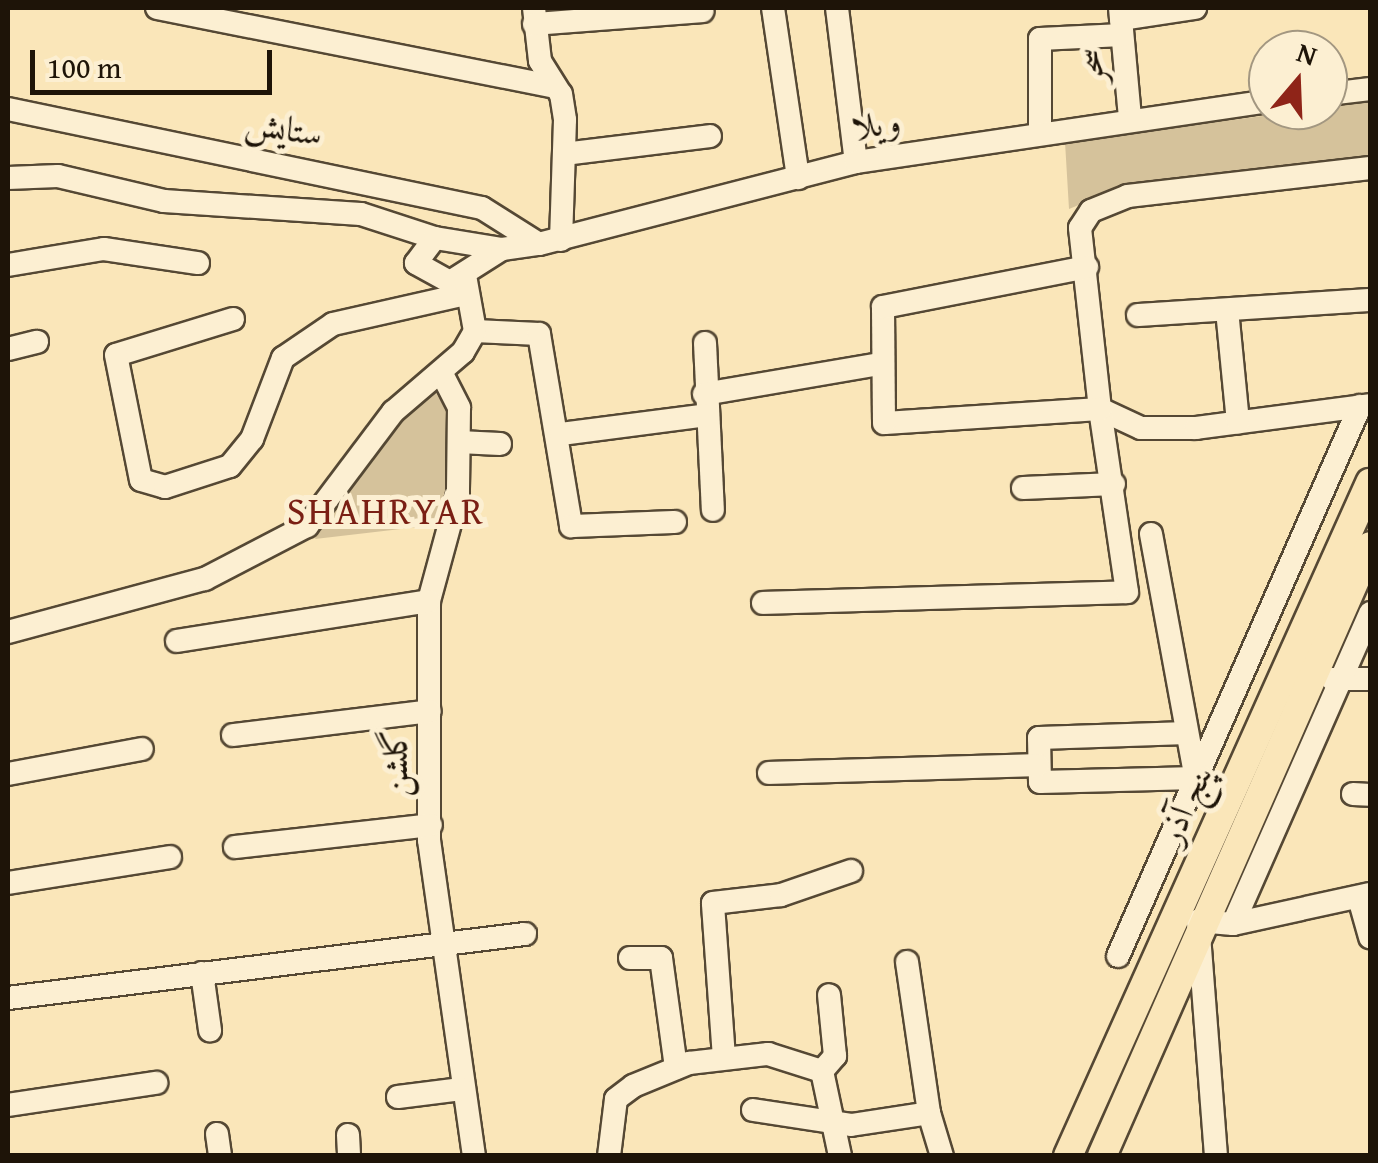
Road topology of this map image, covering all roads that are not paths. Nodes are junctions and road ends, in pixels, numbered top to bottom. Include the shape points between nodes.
1 (156, 8) edge
2 (773, 8) edge
3 (838, 8) edge
4 (1195, 8) edge
5 (702, 12) dead end
6 (534, 16) edge
7 (1121, 21) edge
8 (556, 87) junction
9 (1248, 104) edge
10 (8, 109) edge
11 (1130, 118) junction
12 (1040, 133) junction
13 (710, 136) dead end
14 (564, 154) junction
15 (856, 162) junction
16 (1370, 168) edge
17 (8, 178) edge
18 (798, 178) junction
19 (435, 238) junction
20 (550, 242) junction
21 (502, 249) junction
22 (198, 263) dead end
23 (8, 265) edge
24 (1088, 266) junction
25 (466, 286) junction
26 (1370, 300) edge
27 (1227, 310) junction
28 (1138, 316) dead end
29 (233, 319) dead end
30 (474, 331) junction
31 (37, 342) dead end
32 (705, 343) dead end
33 (8, 348) edge
34 (880, 364) junction
35 (442, 374) junction
36 (706, 404) junction
37 (1365, 405) edge
38 (1100, 409) junction
39 (1238, 422) junction
40 (561, 434) junction
41 (459, 442) junction
42 (500, 444) dead end
43 (1370, 483) edge
44 (1114, 484) junction
45 (1023, 488) dead end
46 (712, 510) dead end
47 (675, 522) dead end
48 (1151, 534) dead end
49 (1370, 546) edge
50 (429, 601) junction
51 (762, 603) dead end
52 (1370, 612) edge
53 (8, 632) edge
54 (176, 641) dead end
55 (1314, 679) junction
56 (1342, 679) junction
57 (1370, 679) edge
58 (430, 711) junction
59 (1187, 734) junction
60 (233, 736) dead end
61 (142, 749) dead end
62 (1038, 766) junction
63 (1258, 766) junction
64 (769, 773) dead end
65 (8, 774) edge
66 (1196, 778) junction
67 (1234, 809) junction
68 (431, 825) junction
69 (235, 847) dead end
70 (170, 857) dead end
71 (852, 871) dead end
72 (8, 883) edge
73 (1365, 896) edge
74 (1198, 921) junction
75 (1233, 924) junction
76 (524, 934) dead end
77 (1370, 937) edge
78 (438, 943) junction
79 (1118, 956) dead end
80 (630, 958) dead end
81 (907, 962) dead end
82 (213, 972) junction
83 (828, 996) dead end
84 (8, 998) edge
85 (210, 1030) dead end
86 (724, 1058) junction
87 (676, 1068) junction
88 (822, 1071) junction
89 (156, 1083) dead end
90 (461, 1090) junction
91 (398, 1097) dead end
92 (8, 1106) edge
93 (754, 1110) dead end
94 (929, 1113) junction
95 (835, 1116) junction
96 (474, 1156) edge
97 (609, 1156) edge
98 (840, 1156) edge
99 (942, 1156) edge
100 (1068, 1156) edge
101 (1102, 1156) edge
102 (1216, 1156) edge

1 - 8 street
2 - 18 street
3 - 15 street
4 - 7 street
5 - 6 street
6 - 8 street
7 - 11 street, سحر
7 - 12 street via 1040,40
8 - 14 street
9 - 11 street, ویلا
10 - 20 street, ستایش via 482,208
11 - 12 street, ویلا
12 - 15 street, ویلا
13 - 14 street
14 - 20 street
15 - 18 street, ویلا
16 - 24 street via 1128,196 1091,212 1080,228
17 - 19 street via 58,176 164,201 361,214
18 - 20 street, ویلا
19 - 21 street
19 - 25 street via 420,251 423,275
20 - 21 street, ویلا
21 - 25 street
22 - 23 street via 104,249
24 - 34 street via 883,307
24 - 38 street
25 - 29 street via 376,308 301,344 283,358 252,438 230,466 165,487 141,480 116,355
25 - 30 street
26 - 27 street
27 - 28 street
27 - 39 street
30 - 35 street
30 - 40 street via 539,334
31 - 33 street
32 - 36 street
34 - 36 street
34 - 38 street via 884,423
35 - 41 street, گلشن via 459,408
35 - 53 street via 393,412 307,526 270,550 205,579
36 - 40 street
36 - 46 street
37 - 39 street
37 - 66 street
38 - 39 street via 1141,428
38 - 44 street
40 - 47 street via 571,526
41 - 42 street
41 - 50 street, گلشن via 458,494
43 - 63 main road, پنج آذر
44 - 45 street
44 - 51 street via 1128,592
48 - 59 street
49 - 55 main road, پنج آذر
50 - 54 street
50 - 58 street, گلشن
52 - 56 street
55 - 56 street
55 - 63 main road, پنج آذر
56 - 57 street
56 - 75 street
58 - 60 street
58 - 68 street, گلشن
59 - 62 street via 1039,738
59 - 66 street
61 - 65 street
62 - 64 street
62 - 66 street via 1040,782
63 - 67 main road, پنج آذر
66 - 67 street
66 - 79 street
67 - 74 main road, پنج آذر
67 - 100 main road, پنج آذر
68 - 69 street
68 - 78 street, گلشن
70 - 72 street
71 - 86 street via 781,895 714,903
73 - 75 street
73 - 77 street
74 - 75 street
74 - 101 main road, پنج آذر
74 - 102 street
76 - 78 street
78 - 82 street
78 - 90 street, گلشن
80 - 87 street via 661,958
81 - 94 street
82 - 84 street
82 - 85 street
83 - 88 street via 835,1056
86 - 87 street
86 - 88 street via 768,1054
87 - 97 street via 616,1099
88 - 95 street
89 - 92 street
90 - 91 street
90 - 96 street, گلشن
93 - 95 street
94 - 95 street via 851,1125
94 - 99 street
95 - 98 street

